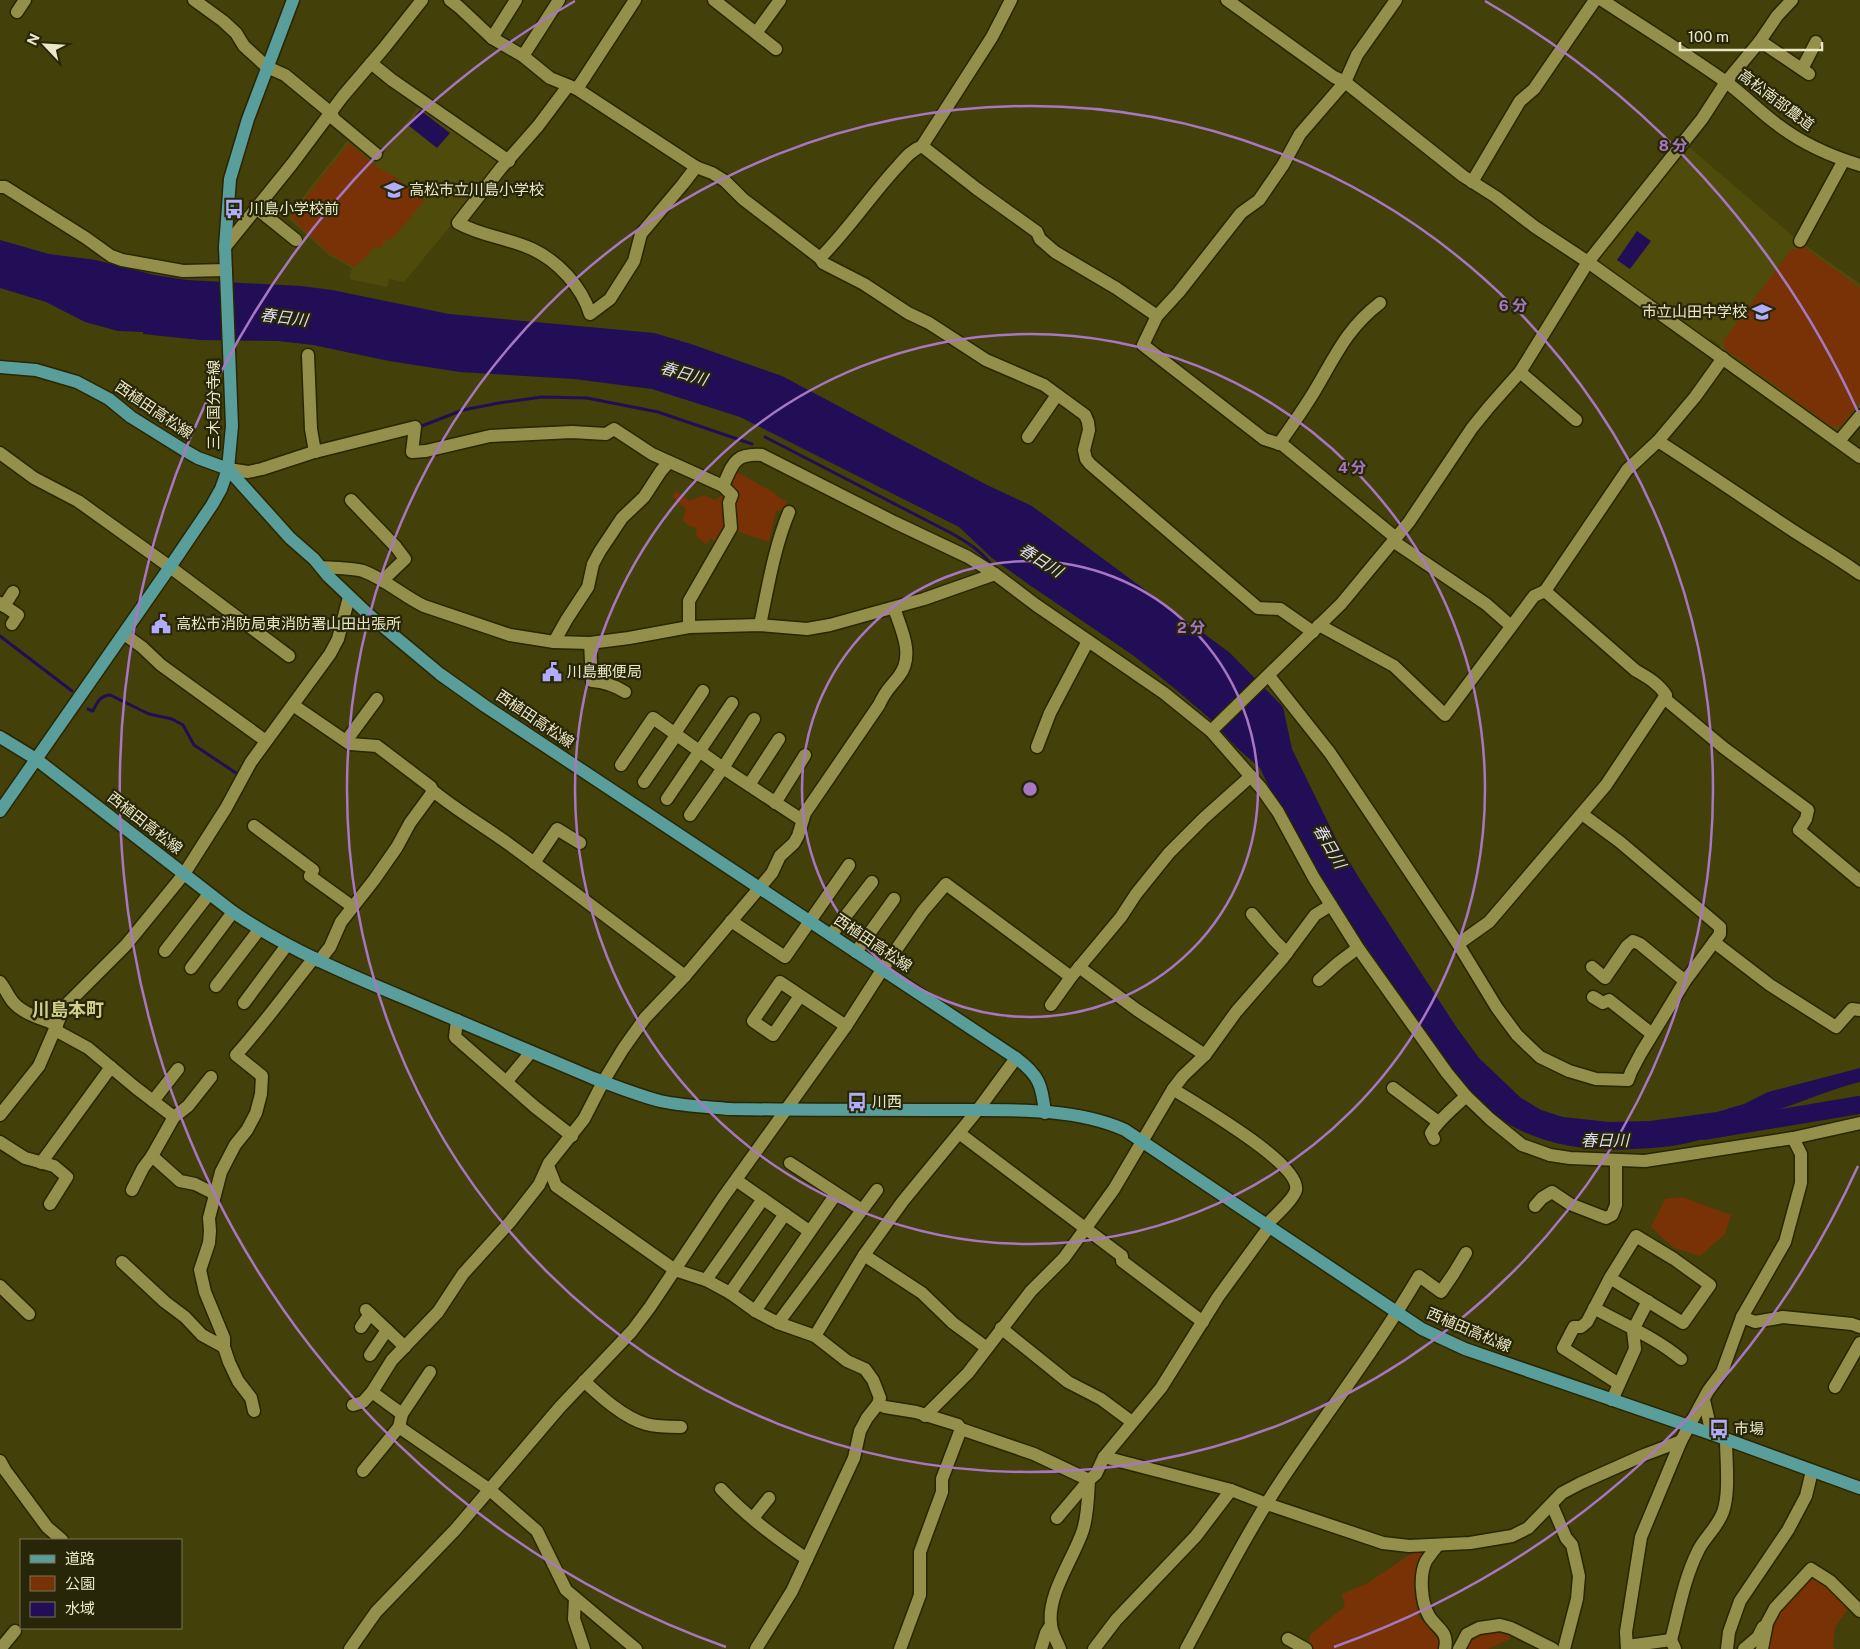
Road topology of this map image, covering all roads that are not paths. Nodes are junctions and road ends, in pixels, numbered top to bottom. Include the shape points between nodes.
1 (25, 0) edge
2 (194, 0) edge
3 (293, 0) edge
4 (422, 0) edge
5 (450, 0) edge
6 (516, 0) edge
7 (559, 0) edge
8 (635, 0) edge
9 (780, 0) edge
10 (1011, 0) edge
11 (1228, 0) edge
12 (1396, 0) edge
13 (1595, 0) edge
14 (1602, 0) edge
15 (1792, 0) edge
16 (719, 2) edge
17 (17, 12) dead end
18 (756, 33) junction
19 (492, 38) junction
20 (1760, 41) junction
21 (1816, 42) dead end
22 (776, 49) dead end
23 (523, 56) junction
24 (372, 63) junction
25 (267, 67) junction
26 (1345, 82) junction
27 (1726, 82) junction
28 (572, 88) junction
29 (331, 113) junction
30 (922, 146) junction
31 (376, 154) dead end
32 (1844, 160) junction
33 (509, 161) junction
34 (1860, 165) edge
35 (696, 166) junction
36 (1472, 182) junction
37 (0, 187) edge
38 (256, 208) junction
39 (296, 240) dead end
40 (1800, 241) dead end
41 (226, 247) junction
42 (820, 258) junction
43 (1588, 262) junction
44 (226, 271) junction
45 (1380, 303) dead end
46 (1157, 316) junction
47 (308, 355) dead end
48 (1723, 358) junction
49 (0, 367) edge
50 (1520, 372) junction
51 (1057, 395) junction
52 (1860, 416) edge
53 (1576, 420) dead end
54 (1028, 437) dead end
55 (1658, 441) junction
56 (1839, 441) junction
57 (1279, 444) junction
58 (315, 452) junction
59 (0, 453) edge
60 (1860, 456) edge
61 (669, 462) junction
62 (228, 469) junction
63 (723, 486) junction
64 (351, 500) dead end
65 (789, 512) dead end
66 (1394, 539) junction
67 (170, 566) junction
68 (321, 567) junction
69 (995, 574) junction
70 (1860, 574) edge
71 (382, 581) junction
72 (14, 592) dead end
73 (1545, 592) junction
74 (350, 597) junction
75 (2, 604) edge
76 (894, 608) junction
77 (12, 624) dead end
78 (760, 625) junction
79 (1512, 626) junction
80 (689, 627) junction
81 (1316, 628) junction
82 (124, 634) junction
83 (1088, 641) junction
84 (554, 642) junction
85 (590, 643) junction
86 (289, 656) dead end
87 (1267, 677) junction
88 (703, 690) dead end
89 (625, 692) dead end
90 (1664, 698) junction
91 (376, 699) dead end
92 (732, 702) dead end
93 (293, 705) junction
94 (754, 719) dead end
95 (1212, 730) junction
96 (676, 734) junction
97 (0, 737) edge
98 (779, 738) dead end
99 (346, 741) junction
100 (266, 742) junction
101 (1037, 747) dead end
102 (700, 751) junction
103 (806, 755) dead end
104 (36, 759) junction
105 (621, 765) dead end
106 (723, 768) junction
107 (1251, 776) junction
108 (644, 782) dead end
109 (749, 785) junction
110 (432, 790) junction
111 (667, 799) dead end
112 (775, 803) junction
113 (0, 811) edge
114 (1582, 814) junction
115 (690, 815) dead end
116 (802, 820) junction
117 (254, 826) dead end
118 (580, 843) dead end
119 (534, 863) junction
120 (849, 865) dead end
121 (184, 874) junction
122 (1860, 881) edge
123 (872, 882) dead end
124 (760, 887) junction
125 (209, 894) junction
126 (894, 899) dead end
127 (1331, 905) junction
128 (353, 907) junction
129 (233, 912) junction
130 (1252, 914) dead end
131 (731, 921) junction
132 (810, 921) junction
133 (259, 930) junction
134 (832, 935) junction
135 (1714, 942) junction
136 (1458, 944) junction
137 (287, 945) junction
138 (1358, 948) junction
139 (165, 951) dead end
140 (856, 952) junction
141 (1287, 953) junction
142 (317, 959) junction
143 (1592, 967) dead end
144 (191, 968) dead end
145 (882, 970) junction
146 (1075, 972) junction
147 (685, 976) junction
148 (1319, 980) dead end
149 (1685, 981) junction
150 (0, 982) edge
151 (216, 986) dead end
152 (800, 996) dead end
153 (1593, 997) dead end
154 (244, 1003) dead end
155 (1051, 1005) dead end
156 (1860, 1010) edge
157 (457, 1020) junction
158 (846, 1026) junction
159 (56, 1028) junction
160 (1652, 1034) junction
161 (531, 1052) junction
162 (1205, 1054) junction
163 (1016, 1058) junction
164 (111, 1067) junction
165 (178, 1069) dead end
166 (211, 1077) dead end
167 (507, 1081) junction
168 (603, 1082) junction
169 (1393, 1088) dead end
170 (1173, 1089) junction
171 (1466, 1096) junction
172 (153, 1101) junction
173 (788, 1110) junction
174 (977, 1111) junction
175 (1045, 1113) junction
176 (0, 1116) edge
177 (174, 1117) junction
178 (1438, 1121) junction
179 (1860, 1123) edge
180 (959, 1133) junction
181 (572, 1136) junction
182 (1792, 1138) junction
183 (1434, 1139) dead end
184 (0, 1142) edge
185 (1143, 1142) junction
186 (152, 1156) junction
187 (1616, 1161) junction
188 (41, 1162) junction
189 (790, 1163) dead end
190 (548, 1166) junction
191 (736, 1180) junction
192 (540, 1185) junction
193 (556, 1186) junction
194 (132, 1190) dead end
195 (878, 1190) dead end
196 (215, 1194) junction
197 (836, 1194) junction
198 (763, 1199) junction
199 (50, 1204) dead end
200 (1536, 1206) dead end
201 (862, 1210) junction
202 (785, 1214) junction
203 (1268, 1226) junction
204 (1085, 1227) junction
205 (809, 1231) junction
206 (1466, 1253) dead end
207 (864, 1255) junction
208 (122, 1262) dead end
209 (675, 1270) junction
210 (1610, 1278) junction
211 (706, 1280) junction
212 (0, 1286) edge
213 (730, 1293) junction
214 (1648, 1302) junction
215 (1594, 1308) junction
216 (755, 1310) junction
217 (1398, 1313) junction
218 (29, 1314) dead end
219 (1742, 1317) junction
220 (778, 1322) junction
221 (1203, 1322) junction
222 (361, 1327) dead end
223 (1860, 1327) edge
224 (1001, 1328) junction
225 (387, 1330) junction
226 (1633, 1330) junction
227 (814, 1336) junction
228 (1860, 1343) edge
229 (224, 1346) junction
230 (405, 1347) junction
231 (987, 1348) junction
232 (370, 1355) dead end
233 (1681, 1360) dead end
234 (430, 1372) dead end
235 (584, 1381) junction
236 (1619, 1384) junction
237 (1835, 1387) dead end
238 (372, 1392) junction
239 (1612, 1400) junction
240 (1704, 1400) junction
241 (878, 1404) junction
242 (353, 1405) dead end
243 (254, 1410) dead end
244 (402, 1414) junction
245 (925, 1416) junction
246 (1132, 1422) junction
247 (399, 1427) junction
248 (681, 1427) dead end
249 (1689, 1427) junction
250 (961, 1429) junction
251 (1712, 1434) junction
252 (1726, 1439) junction
253 (1681, 1441) junction
254 (1104, 1457) junction
255 (0, 1461) edge
256 (363, 1471) dead end
257 (1812, 1471) junction
258 (1089, 1480) junction
259 (1860, 1488) edge
260 (490, 1490) junction
261 (721, 1490) dead end
262 (1231, 1490) junction
263 (769, 1498) dead end
264 (1267, 1504) junction
265 (1552, 1505) junction
266 (753, 1518) junction
267 (1057, 1518) dead end
268 (61, 1539) edge
269 (1438, 1545) junction
270 (807, 1560) junction
271 (575, 1598) junction
272 (1860, 1611) edge
273 (1767, 1623) junction
274 (1051, 1625) junction
275 (15, 1631) dead end
276 (1288, 1639) dead end
277 (1673, 1644) edge
278 (1627, 1647) edge
279 (0, 1649) edge
280 (350, 1649) edge
281 (584, 1649) edge
282 (636, 1649) edge
283 (756, 1649) edge
284 (900, 1649) edge
285 (1042, 1649) edge
286 (1060, 1649) edge
287 (1094, 1649) edge
288 (1186, 1649) edge
289 (1306, 1649) edge
290 (1445, 1649) edge
291 (1458, 1649) edge
292 (1553, 1649) edge
293 (1564, 1649) edge
294 (1727, 1649) edge
295 (1744, 1649) edge
296 (1762, 1649) edge

1 - 17 street
2 - 25 street via 223,21
3 - 25 main road, 三木国分寺線
4 - 24 street
5 - 19 street
6 - 19 street
7 - 23 street
8 - 28 street
9 - 18 street
10 - 30 street via 992,37
11 - 26 street
12 - 26 street via 1358,55
13 - 36 street via 1534,89 1520,101
14 - 27 street, 高松南部農道
15 - 20 street
16 - 18 street
18 - 22 street
19 - 23 street
20 - 21 street via 1806,72
20 - 27 street
23 - 28 street via 550,78
24 - 29 street
24 - 33 street
25 - 29 street via 286,76
25 - 41 main road, 三木国分寺線 via 230,179
26 - 36 street
26 - 46 street via 1300,134 1259,200 1241,213
27 - 32 street, 高松南部農道 via 1803,142
27 - 43 street via 1702,118
28 - 33 street
28 - 35 street
29 - 31 street
29 - 38 street
30 - 42 street via 914,149 887,178
30 - 46 street via 1037,232 1055,252
32 - 34 street, 高松南部農道
32 - 40 street
33 - 35 street via 458,223 470,230 531,248 545,256 574,283 585,298 590,314 610,299 634,261 641,234
35 - 42 street via 725,181 743,199
36 - 43 street
37 - 44 street via 5,187 111,256 183,271
38 - 39 street
38 - 41 street
41 - 44 main road, 三木国分寺線
42 - 51 street via 823,263 935,326 986,360 1032,379
43 - 48 street
43 - 50 street
44 - 62 main road, 三木国分寺線 via 232,426
45 - 57 street via 1358,322 1342,343
46 - 57 street via 1143,344 1264,439
47 - 58 street
48 - 55 street
48 - 56 street
49 - 62 main road, 西植田高松線 via 36,370 76,382 109,399 184,450
50 - 53 street
50 - 66 street via 1472,428 1428,495
51 - 54 street
51 - 81 street via 1085,415 1089,430 1084,450 1090,464 1258,608 1280,609
52 - 56 street
55 - 70 street
55 - 73 street via 1627,470
56 - 60 street
57 - 66 street
58 - 61 street via 415,427 412,452 426,452 490,436 572,432 606,434 614,429
58 - 62 street via 248,472
59 - 67 street via 34,478 78,501
61 - 63 street
61 - 84 street via 644,497 622,518 600,551 593,564 588,587
62 - 67 main road, 三木国分寺線 via 212,505
62 - 68 main road, 西植田高松線 via 290,538
63 - 69 street via 734,462 749,454 762,455 968,557
63 - 80 street via 732,495 729,504 731,528 688,602
64 - 71 street via 404,559
65 - 78 street via 771,568
66 - 79 street
66 - 81 street
67 - 82 main road, 三木国分寺線
67 - 86 street
68 - 71 street via 361,570
68 - 74 main road, 西植田高松線
69 - 76 street
69 - 83 street
71 - 84 street via 424,606 510,635
72 - 75 street
73 - 79 street via 1534,596
73 - 90 street via 1635,670 1660,687 1666,696
74 - 93 street via 338,639
74 - 124 main road, 西植田高松線 via 440,674
75 - 77 street via 18,614
76 - 78 street via 807,629
76 - 116 street via 906,645 905,666 885,691 879,705
78 - 80 street
79 - 81 street via 1445,715 1394,666
80 - 85 street
81 - 87 street
82 - 100 street
82 - 104 main road, 三木国分寺線
83 - 95 street
83 - 101 street via 1050,713
84 - 85 street
85 - 89 street via 592,682 602,682
87 - 95 street
87 - 136 street via 1330,753
88 - 96 street
90 - 114 street via 1606,785
90 - 122 street via 1724,748 1808,810 1799,830
91 - 99 street
92 - 102 street
93 - 99 street
93 - 100 street
94 - 106 street
95 - 107 street
96 - 102 street
96 - 105 street via 653,718
96 - 108 street
97 - 104 main road, 西植田高松線
98 - 109 street
99 - 110 street via 377,746
100 - 121 street
102 - 106 street
102 - 111 street
103 - 112 street
104 - 113 main road, 三木国分寺線
104 - 121 main road, 西植田高松線
106 - 109 street
106 - 115 street
107 - 127 street via 1278,812
107 - 146 street via 1168,854
109 - 112 street
110 - 119 street
110 - 128 street via 397,847
112 - 116 street
114 - 135 street via 1720,927 1720,934
114 - 136 street via 1489,922
116 - 124 street via 794,843 780,856
117 - 128 street via 313,870 310,876
118 - 119 street via 556,829
119 - 147 street
120 - 132 street
121 - 125 main road, 西植田高松線
121 - 159 street via 126,945 69,1002
123 - 134 street
124 - 131 street
124 - 132 main road, 西植田高松線
125 - 129 main road, 西植田高松線
125 - 139 street
126 - 140 street
127 - 138 street
127 - 141 street via 1314,915
128 - 142 street via 341,922 330,947
129 - 133 main road, 西植田高松線
129 - 144 street
130 - 141 street
131 - 132 street via 785,957
131 - 147 street
132 - 134 main road, 西植田高松線
133 - 137 main road, 西植田高松線
133 - 151 street
134 - 140 main road, 西植田高松線
135 - 149 street
135 - 156 street via 1770,985 1836,1027 1852,1009
136 - 160 street via 1517,1035 1540,1057 1569,1071 1596,1079 1628,1080
137 - 142 main road, 西植田高松線
137 - 154 street
138 - 148 street
138 - 171 street
140 - 145 main road, 西植田高松線
141 - 162 street
142 - 157 main road, 西植田高松線
142 - 196 street via 236,1055 262,1076 261,1094 256,1113 221,1172
143 - 149 street via 1605,978 1633,941
145 - 146 street via 946,884
145 - 158 street
145 - 163 main road, 西植田高松線
146 - 155 street
146 - 162 street
147 - 168 street via 646,1018
149 - 160 street
150 - 159 street via 20,1008
152 - 158 street
153 - 160 street via 1603,1003 1609,1000
157 - 161 main road, 西植田高松線
157 - 167 street via 455,1037
158 - 173 street
159 - 164 street
159 - 176 street via 39,1066
161 - 167 street
161 - 168 main road, 西植田高松線
162 - 170 street
163 - 174 street
163 - 175 main road, 西植田高松線 via 1037,1078
164 - 172 street
164 - 188 street
165 - 172 street
166 - 177 street via 188,1106
167 - 181 street
168 - 173 main road, 西植田高松線 via 661,1101 692,1106
168 - 181 street
169 - 178 street
170 - 185 street
170 - 203 street via 1221,1119 1286,1168 1295,1181 1296,1189
171 - 178 street
171 - 187 street via 1506,1134 1532,1150 1570,1158
172 - 177 street
173 - 174 main road, 西植田高松線
173 - 191 street
174 - 175 main road, 西植田高松線
174 - 180 street
175 - 185 main road, 西植田高松線 via 1092,1118 1125,1130
177 - 186 street
178 - 183 street via 1430,1133
179 - 182 street
180 - 204 street
180 - 207 street via 903,1200
181 - 190 street
182 - 187 street via 1645,1161
182 - 219 street via 1801,1154 1801,1183 1786,1242
184 - 188 street via 25,1158
185 - 203 main road, 西植田高松線
185 - 204 street via 1102,1207
186 - 194 street
186 - 196 street via 180,1181
187 - 200 street via 1616,1205 1612,1215 1606,1218 1570,1204 1552,1192
188 - 199 street via 54,1166 67,1177
189 - 197 street
190 - 192 street
190 - 193 street
191 - 198 street
191 - 209 street
192 - 193 street
192 - 230 street via 464,1274 438,1312
193 - 209 street
195 - 201 street
196 - 229 street via 209,1218 208,1243 200,1270
197 - 201 street
197 - 205 street
198 - 202 street
198 - 211 street
201 - 220 street
202 - 205 street
202 - 213 street
203 - 217 main road, 西植田高松線
203 - 221 street
204 - 221 street via 1122,1256 1122,1261
204 - 224 street via 1064,1258
205 - 216 street
206 - 217 street via 1441,1292 1419,1276
207 - 227 street
207 - 231 street via 922,1293 953,1323
208 - 229 street via 202,1335
209 - 211 street
209 - 235 street via 632,1331
210 - 214 street
210 - 214 street via 1636,1236 1710,1285 1683,1323
210 - 215 street
211 - 213 street
212 - 218 street
213 - 216 street
214 - 226 street
215 - 226 street
215 - 236 street via 1581,1327 1574,1327 1563,1348
216 - 220 street
217 - 239 main road, 西植田高松線 via 1422,1329 1465,1349
217 - 264 street
219 - 223 street via 1755,1322 1783,1317
219 - 240 street via 1722,1372
220 - 227 street
221 - 246 street via 1161,1388
222 - 225 street via 368,1312
224 - 231 street
224 - 246 street via 1068,1382 1101,1399
225 - 230 street
225 - 232 street
226 - 233 street via 1665,1346
226 - 236 street via 1635,1349
227 - 241 street via 847,1361 865,1369 880,1398
228 - 237 street
229 - 243 street
230 - 238 street via 392,1360
231 - 245 street via 968,1373
234 - 244 street
235 - 248 street via 606,1402 644,1423
235 - 260 street
236 - 239 street
238 - 242 street via 363,1402
238 - 244 street
239 - 249 main road, 西植田高松線
240 - 249 street
240 - 251 street
241 - 245 street
241 - 270 street via 860,1431 854,1458
244 - 247 street
245 - 250 street via 958,1425
246 - 254 street
247 - 256 street
247 - 260 street
249 - 251 main road, 西植田高松線
249 - 253 street
250 - 258 street via 1034,1454
250 - 284 street via 920,1552 920,1595
251 - 252 main road, 西植田高松線
252 - 257 main road, 西植田高松線
252 - 277 street via 1723,1512 1698,1550 1686,1581
253 - 265 street via 1581,1483 1562,1493
253 - 278 street via 1641,1537 1626,1632
254 - 258 street via 1096,1474
254 - 262 street
255 - 268 street via 47,1527
257 - 259 main road, 西植田高松線
257 - 294 street via 1806,1496 1788,1530 1740,1601 1729,1632
258 - 267 street
258 - 274 street via 1083,1529 1056,1592
260 - 271 street via 537,1531 566,1590
260 - 280 street via 376,1612
261 - 266 street
262 - 264 street
262 - 287 street via 1196,1536 1116,1620
263 - 266 street
264 - 269 street via 1383,1543
264 - 288 street
265 - 269 street via 1528,1528 1512,1536
265 - 293 street via 1572,1545 1579,1576 1577,1599
266 - 270 street
269 - 290 street via 1423,1570 1424,1602 1428,1614 1444,1632 1447,1640
270 - 283 street
271 - 281 street via 574,1619
271 - 282 street
272 - 273 street via 1830,1581 1811,1569
273 - 295 street via 1758,1637
273 - 296 street
274 - 285 street
274 - 286 street
275 - 279 street
276 - 289 street
277 - 278 street
291 - 292 street via 1467,1634 1479,1628 1500,1625

